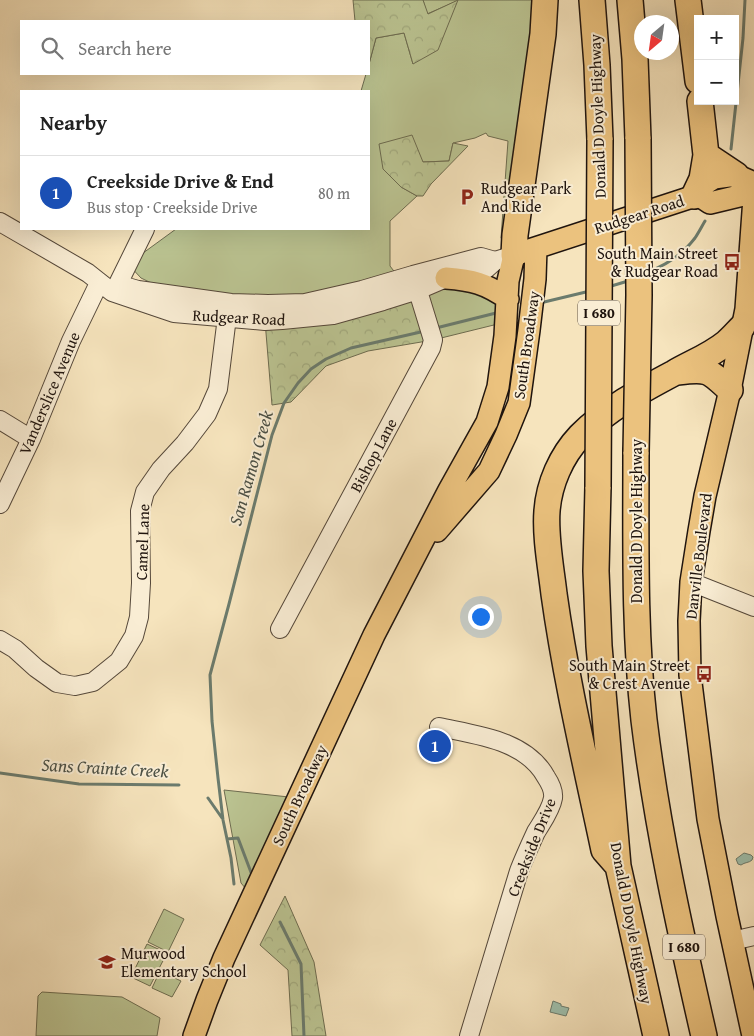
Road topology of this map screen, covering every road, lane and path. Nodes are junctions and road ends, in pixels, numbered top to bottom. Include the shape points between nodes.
1 (544, 0) edge
2 (592, 0) edge
3 (630, 0) edge
4 (688, 0) edge
5 (695, 60) edge
6 (700, 105) edge
7 (706, 155) junction
8 (748, 181) edge
9 (696, 196) junction
10 (754, 198) edge
11 (0, 222) edge
12 (145, 230) edge
13 (515, 255) junction
14 (128, 264) junction
15 (447, 272) junction
16 (416, 282) junction
17 (99, 283) junction
18 (118, 284) junction
19 (174, 294) junction
20 (508, 299) junction
21 (229, 310) junction
22 (742, 327) junction
23 (674, 373) junction
24 (730, 390) junction
25 (0, 420) edge
26 (31, 439) junction
27 (0, 504) edge
28 (414, 558) junction
29 (692, 582) junction
30 (754, 607) edge
31 (280, 629) dead end
32 (0, 640) edge
33 (439, 727) dead end
34 (618, 866) junction
35 (754, 936) edge
36 (732, 941) junction
37 (194, 1036) edge
38 (469, 1036) edge
39 (656, 1036) edge
40 (704, 1036) edge
41 (753, 1036) edge

1 - 13 highway via 543,34 515,235
2 - 34 highway, Donald D Doyle Highway / I 680, bridge via 600,140 596,571 599,646
3 - 40 highway, Donald D Doyle Highway / I 680, bridge via 638,139 638,646 653,789
4 - 5 highway
6 - 7 highway
7 - 8 highway
7 - 9 highway
8 - 9 main road, Rudgear Road via 714,178
9 - 13 main road, Rudgear Road
10 - 22 main road, Danville Boulevard
11 - 17 street, Rudgear Road via 88,273
12 - 14 street
13 - 15 street, Rudgear Road via 486,269
13 - 20 main road, South Broadway via 508,281
13 - 28 main road, South Broadway via 535,279 519,403 488,471
14 - 18 street
14 - 19 street via 140,278
15 - 16 street, Rudgear Road
15 - 20 main road via 482,284
16 - 21 street, Rudgear Road via 305,303
16 - 31 street, Bishop Lane via 431,331 431,348
17 - 18 street, Rudgear Road
17 - 21 street, Rudgear Road via 112,292 174,313
17 - 26 street, Vanderslice Avenue
18 - 19 street, Rudgear Road
19 - 21 street, Rudgear Road
20 - 28 main road, South Broadway via 498,386 487,422
21 - 32 street, Camel Lane via 218,389 208,414 145,492 140,511 139,617 134,636 119,660 93,682 75,686 57,683
22 - 23 highway via 718,349
22 - 24 main road, Danville Boulevard
23 - 24 highway via 698,369 708,372
23 - 34 highway via 624,401 578,438 562,460 551,485 547,511 557,613 573,705 604,850
24 - 29 main road, Danville Boulevard via 705,496
25 - 26 street
26 - 27 street, Vanderslice Avenue
28 - 37 main road, South Broadway via 374,635 249,902 220,966
29 - 30 street
29 - 36 main road, Danville Boulevard via 689,621 692,698 708,819
33 - 38 street, Creekside Drive via 505,743 527,754 543,771 552,788 553,798 519,871
34 - 39 highway, Donald D Doyle Highway / I 680
35 - 36 street
36 - 41 main road, Danville Boulevard

